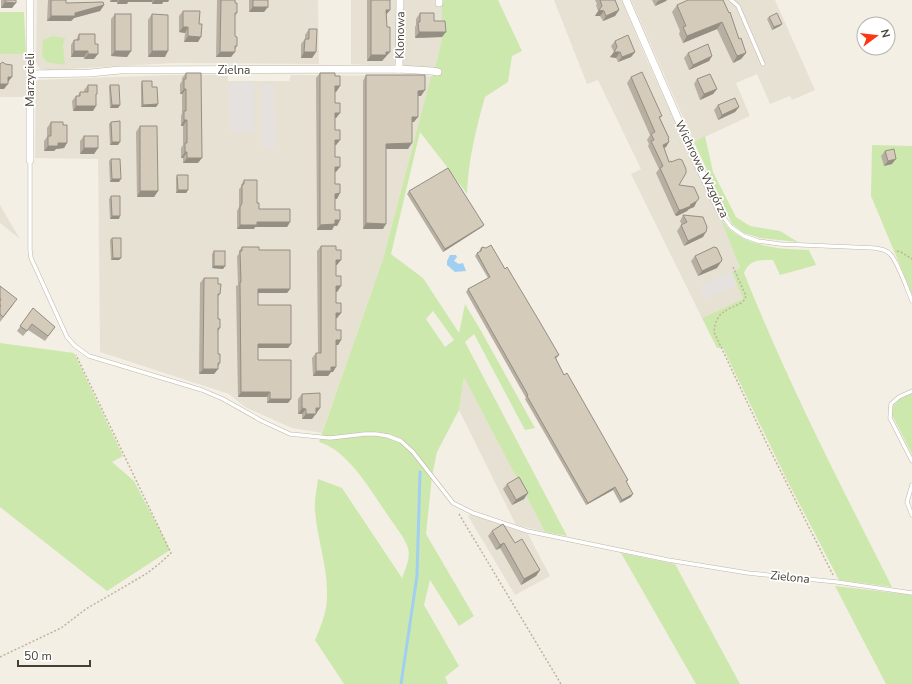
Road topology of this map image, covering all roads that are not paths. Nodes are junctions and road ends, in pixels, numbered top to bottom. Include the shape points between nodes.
1 (30, 0) edge
2 (400, 0) edge
3 (626, 0) edge
4 (731, 0) edge
5 (763, 64) dead end
6 (399, 69) junction
7 (438, 72) dead end
8 (30, 74) junction
9 (30, 160) joint
10 (722, 215) joint
11 (912, 301) edge
12 (912, 391) edge
13 (912, 461) edge
14 (912, 485) edge
15 (912, 515) edge
16 (912, 593) edge

1 - 8 street, Marzycieli
2 - 6 street, Klonowa
3 - 10 street, Wichrowe Wzgórza via 698,167
4 - 5 lane via 738,6
6 - 7 street, Zielna
6 - 8 street, Zielna via 120,70
8 - 9 street, Marzycieli
9 - 16 lane, Zielona via 31,258 67,337 88,356 202,390 290,434 330,438 376,434 401,441 413,452 453,503 473,513 527,531 668,560 748,573
10 - 11 lane, Wichrowe Wzgórza via 731,227 744,236 758,241 885,250 897,265
12 - 13 lane via 891,404 889,412
14 - 15 lane via 908,502

